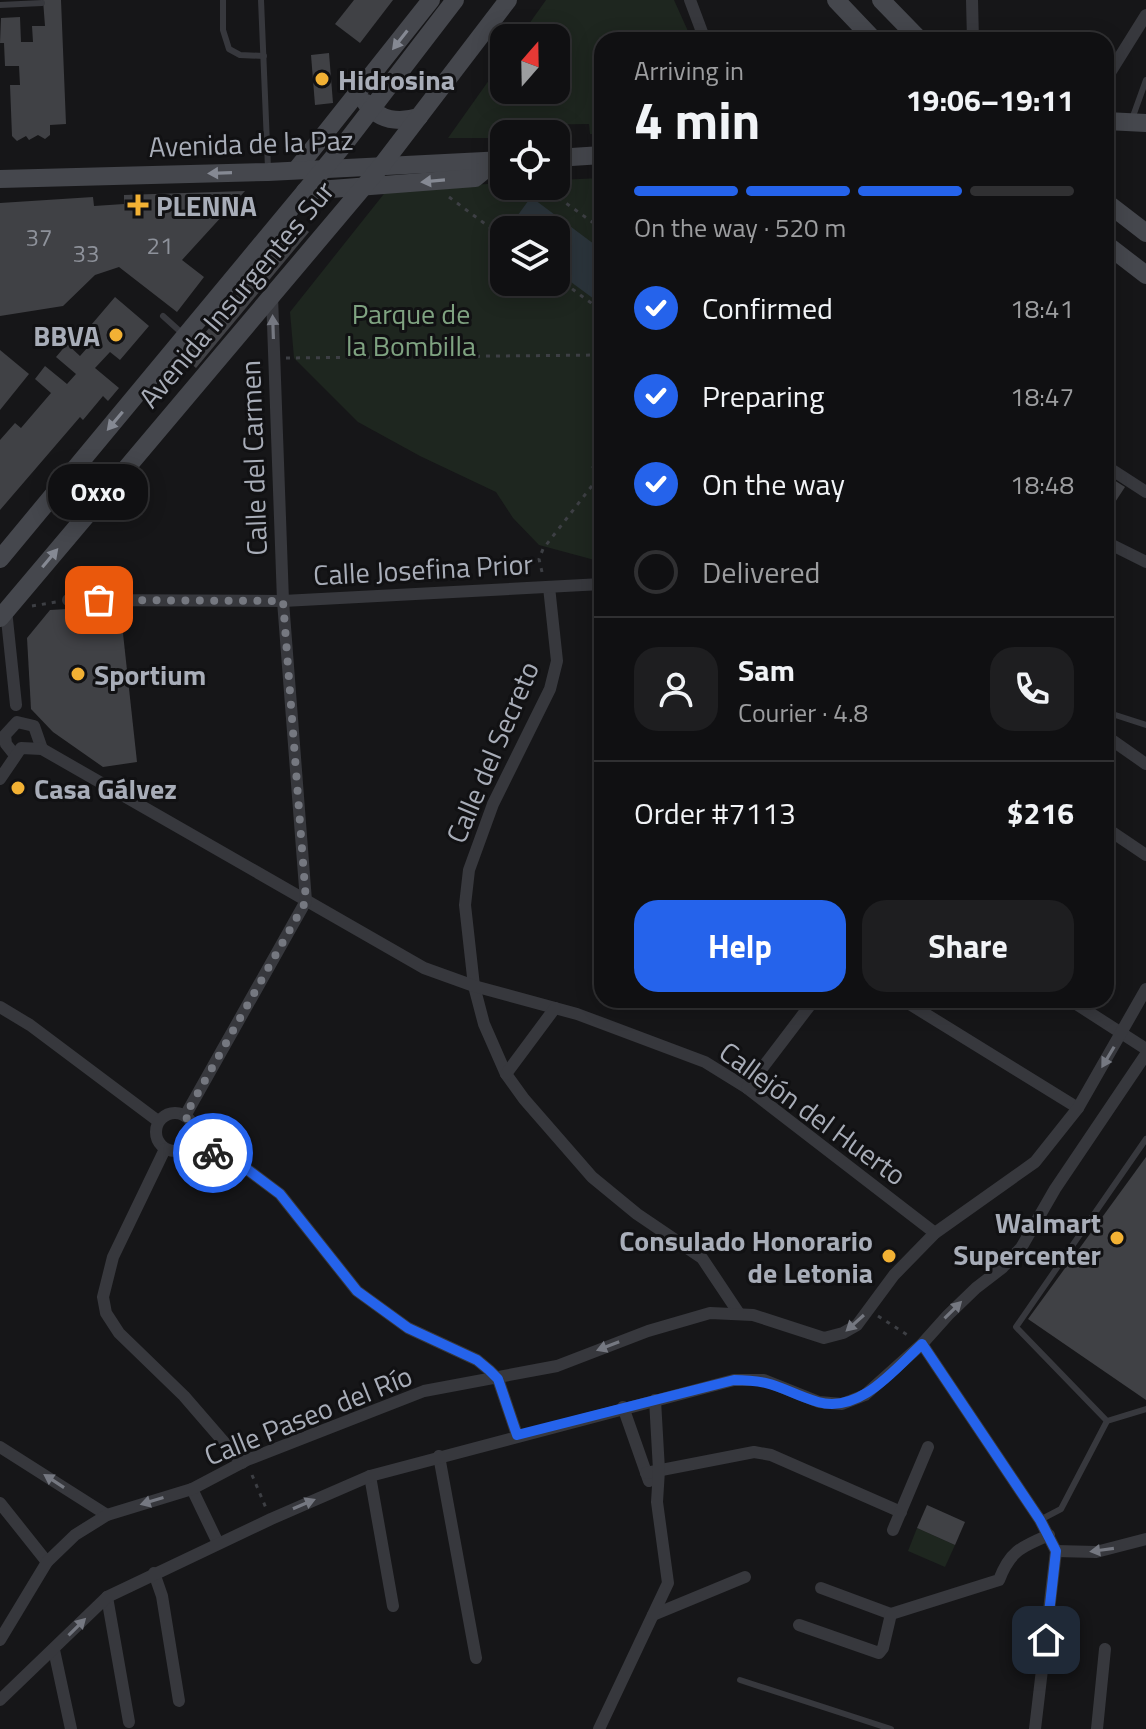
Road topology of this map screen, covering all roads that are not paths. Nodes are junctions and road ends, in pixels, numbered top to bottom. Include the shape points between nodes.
1 (223, 0) edge
2 (261, 0) edge
3 (431, 0) edge
4 (455, 0) edge
5 (508, 0) edge
6 (690, 0) edge
7 (836, 0) edge
8 (881, 0) edge
9 (972, 0) edge
10 (42, 3) dead end
11 (0, 5) edge
12 (1146, 15) edge
13 (702, 32) edge
14 (866, 32) edge
15 (912, 32) edge
16 (973, 32) edge
17 (264, 56) junction
18 (1114, 66) edge
19 (1146, 80) edge
20 (368, 81) junction
21 (371, 110) junction
22 (419, 117) junction
23 (1114, 122) edge
24 (1138, 123) edge
25 (594, 156) edge
26 (570, 157) edge
27 (490, 160) edge
28 (382, 165) junction
29 (325, 167) junction
30 (490, 167) edge
31 (296, 170) junction
32 (268, 172) junction
33 (0, 179) edge
34 (364, 187) junction
35 (305, 191) junction
36 (1114, 208) edge
37 (1146, 233) edge
38 (1114, 250) edge
39 (1146, 275) edge
40 (272, 294) junction
41 (163, 316) dead end
42 (185, 336) junction
43 (1114, 471) edge
44 (1146, 492) edge
45 (1114, 546) edge
46 (0, 559) edge
47 (1146, 562) edge
48 (594, 584) edge
49 (549, 587) junction
50 (68, 600) road end
51 (283, 601) junction
52 (3, 614) edge
53 (16, 705) dead end
54 (1114, 715) edge
55 (1146, 725) edge
56 (1114, 742) edge
57 (42, 749) junction
58 (14, 754) junction
59 (1146, 764) edge
60 (0, 779) edge
61 (1114, 833) edge
62 (1146, 855) edge
63 (306, 901) junction
64 (474, 986) junction
65 (1146, 989) edge
66 (0, 1007) edge
67 (555, 1008) junction
68 (808, 1008) edge
69 (916, 1008) edge
70 (1082, 1008) edge
71 (1122, 1035) junction
72 (1146, 1052) edge
73 (506, 1074) junction
74 (747, 1088) junction
75 (1078, 1108) junction
76 (185, 1116) junction
77 (158, 1121) junction
78 (1146, 1139) edge
79 (192, 1142) junction
80 (165, 1149) junction
81 (935, 1233) junction
82 (738, 1312) junction
83 (922, 1344) junction
84 (498, 1379) junction
85 (655, 1400) junction
86 (623, 1407) junction
87 (1146, 1409) edge
88 (1107, 1421) junction
89 (517, 1435) junction
90 (0, 1447) edge
91 (928, 1447) dead end
92 (439, 1456) junction
93 (242, 1463) junction
94 (652, 1471) junction
95 (370, 1476) junction
96 (192, 1489) junction
97 (0, 1503) edge
98 (901, 1512) junction
99 (107, 1515) junction
100 (1040, 1520) junction
101 (893, 1530) dead end
102 (1049, 1535) junction
103 (1146, 1539) edge
104 (218, 1543) junction
105 (1056, 1551) junction
106 (47, 1562) junction
107 (154, 1573) junction
108 (745, 1577) dead end
109 (821, 1588) dead end
110 (107, 1597) junction
111 (393, 1606) dead end
112 (891, 1614) junction
113 (653, 1615) junction
114 (799, 1625) dead end
115 (0, 1640) edge
116 (1105, 1649) dead end
117 (54, 1650) junction
118 (476, 1658) dead end
119 (740, 1680) dead end
120 (0, 1700) edge
121 (179, 1701) dead end
122 (129, 1722) dead end
123 (71, 1729) edge
124 (599, 1729) edge
125 (891, 1729) edge
126 (1035, 1729) edge
127 (1097, 1729) edge

1 - 17 lane via 229,49
2 - 17 lane
3 -> 20 main road
4 - 21 main road, Avenida Insurgentes Sur
5 - 22 main road, Avenida Insurgentes Sur
6 - 13 street
7 - 14 main road
8 - 15 main road
9 - 16 street
10 - 11 lane
12 - 18 street
17 - 32 lane
19 - 24 lane
20 - 21 main road via 366,102
20 - 31 main road
21 - 22 main road via 394,120
21 - 29 main road, Avenida Insurgentes Sur
22 - 28 main road, Avenida Insurgentes Sur
23 - 24 main road
25 - 26 main road
27 - 28 main road, Avenida de la Paz
28 - 29 main road, Avenida de la Paz
28 - 34 main road, Avenida Insurgentes Sur
29 - 31 main road, Avenida de la Paz
29 - 35 main road, Avenida Insurgentes Sur
30 -> 34 main road via 475,178
31 - 32 main road, Avenida de la Paz
32 -> 33 main road, Avenida de la Paz
34 - 35 main road
34 - 40 main road, Avenida Insurgentes Sur
35 - 42 main road, Avenida Insurgentes Sur
36 - 37 main road
38 - 39 main road
51 -> 40 street, Calle del Carmen
52 -> 40 main road, Avenida Insurgentes Sur
41 - 42 lane
42 -> 46 main road, Avenida Insurgentes Sur
43 - 44 street
45 - 47 street
48 - 49 street, Calle Josefina Prior
49 - 51 street, Calle Josefina Prior
49 - 64 street, Calle del Secreto via 557,661 550,689 493,804 469,870 465,905
50 - 51 street, Calle Josefina Prior
51 - 63 street, Calle del Carmen
52 - 53 street
54 - 55 lane
56 - 59 street
57 - 58 street via 27,746
57 - 58 street via 34,726 17,722 5,735
57 - 63 street, Callejón del Huerto
58 - 60 street
61 - 62 street
63 - 64 street, Callejón del Huerto via 424,968
63 - 76 street
64 - 67 street, Callejón del Huerto
64 - 73 street, Calle del Secreto
65 - 71 street, Calle Paseo del Río
66 - 77 street
67 - 73 street
67 - 74 street, Callejón del Huerto via 705,1062
68 - 74 street
69 - 75 street
70 - 71 street
71 - 72 street
71 -> 75 street, Calle Paseo del Río
83 -> 72 street via 1021,1248
73 - 82 street, Calle del Secreto via 592,1177 702,1258
74 - 81 street, Callejón del Huerto
75 - 81 street, Calle Paseo del Río via 1035,1162
76 - 77 street via 170,1113
76 - 79 street via 194,1128
77 - 80 street via 155,1137
78 - 88 lane via 1016,1327
79 - 80 street via 179,1151
79 - 84 street via 248,1170 280,1194 357,1291 408,1328 477,1360
80 - 93 street via 113,1257 103,1297 106,1313
81 -> 82 street, Calle Paseo del Río via 894,1275 857,1325 843,1333 824,1338
82 -> 84 street, Calle Paseo del Río via 710,1313 557,1366
83 - 85 street via 865,1395 842,1404 819,1402 764,1380 734,1380
83 - 100 street
84 - 89 street
84 - 93 street, Calle Paseo del Río via 424,1391
85 - 86 street
85 - 94 street
86 - 89 street
86 - 94 street
87 - 88 lane
88 - 100 lane via 1061,1509
89 - 92 street
99 -> 90 street
91 - 98 street
92 - 95 street
92 - 118 street
93 - 96 street, Calle Paseo del Río
94 - 98 street via 754,1452
94 - 113 street via 668,1583
104 -> 95 street
95 - 111 street
96 -> 99 street, Calle Paseo del Río
96 - 104 street
97 - 106 street
98 - 101 street
99 - 106 street, Calle Paseo del Río
100 - 102 street
102 - 105 street
102 - 112 street via 1009,1557 999,1580
103 -> 105 street via 1096,1552
104 - 107 street
105 - 126 street
106 - 115 street, Calle Paseo del Río
107 - 110 street
107 - 121 street
108 - 113 street
109 - 112 street
117 -> 110 street
110 - 122 street
112 - 114 street via 879,1653
113 - 124 street
116 - 127 street
117 - 120 street
117 - 123 street
119 - 125 lane

